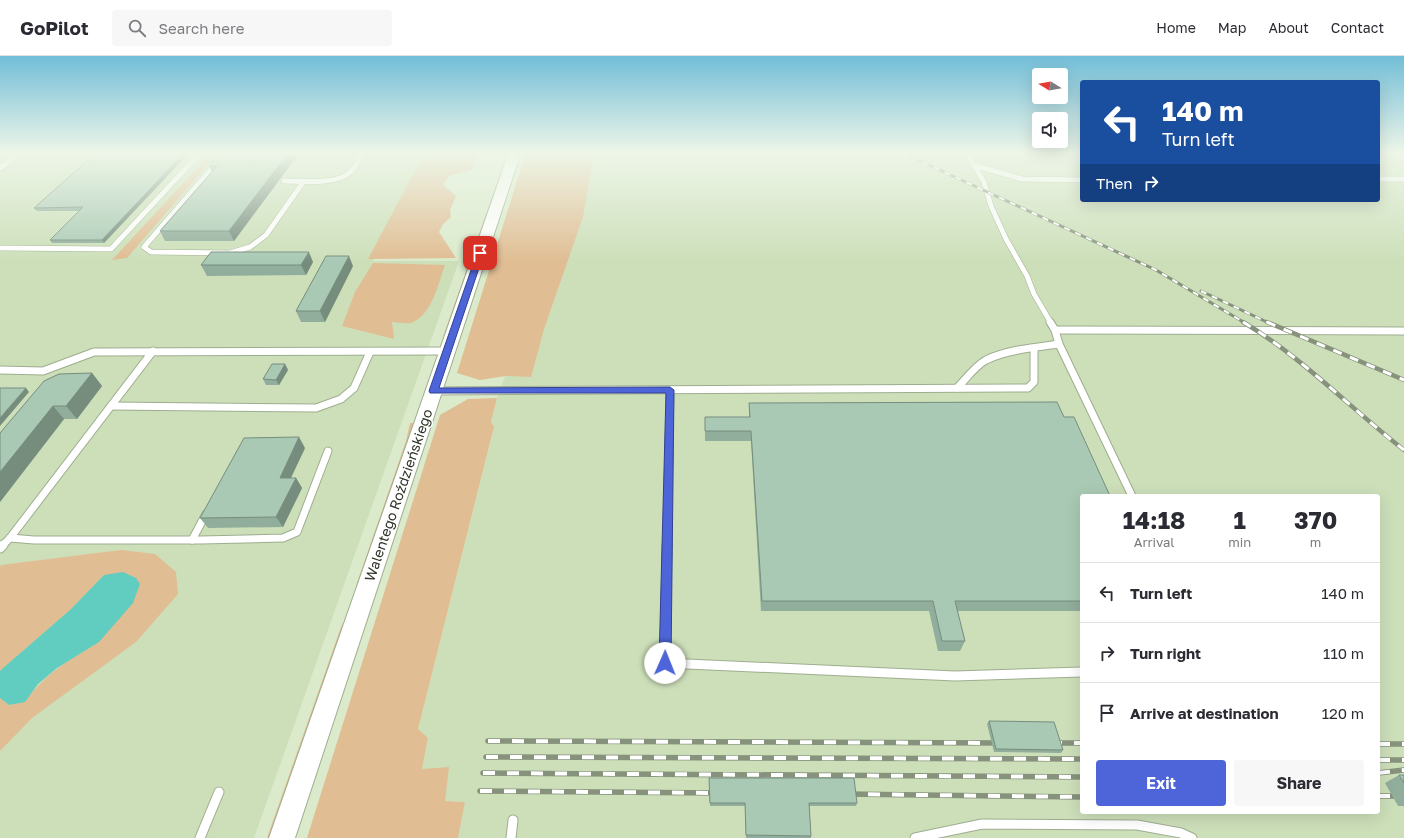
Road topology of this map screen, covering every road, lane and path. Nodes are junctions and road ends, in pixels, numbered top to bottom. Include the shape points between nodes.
1 (167, 188) edge
2 (195, 188) edge
3 (299, 188) edge
4 (503, 188) edge
5 (986, 188) edge
6 (0, 248) edge
7 (1055, 330) junction
8 (1404, 330) edge
9 (1059, 344) junction
10 (1034, 349) junction
11 (153, 351) junction
12 (447, 351) junction
13 (370, 352) junction
14 (0, 370) edge
15 (957, 388) junction
16 (670, 390) junction
17 (433, 391) junction
18 (111, 406) junction
19 (328, 451) dead end
20 (1131, 494) edge
21 (210, 506) edge
22 (10, 538) junction
23 (192, 540) junction
24 (0, 548) edge
25 (1080, 672) edge
26 (219, 792) dead end
27 (513, 820) dead end
28 (200, 838) edge
29 (282, 838) edge
30 (511, 838) edge
31 (915, 838) edge
32 (1192, 838) edge

1 - 6 lane via 111,249
2 - 3 lane via 144,247 151,252 230,253 250,247 266,235
4 - 12 street, Walentego Roździeńskiego
5 - 7 lane via 1006,239
7 - 8 lane
7 - 9 lane
9 - 10 lane
9 - 20 lane
10 - 15 lane via 987,360
10 - 15 lane via 1034,382 1028,388
11 - 13 lane
11 - 14 lane via 94,352 43,371
11 - 18 lane
12 - 13 lane
12 - 17 street, Walentego Roździeńskiego
13 - 18 lane via 354,388 341,400 316,408
15 - 16 lane
16 - 17 lane
16 - 25 lane via 665,663 955,676
17 - 29 street, Walentego Roździeńskiego
18 - 22 lane
19 - 23 lane via 297,532 283,538
21 - 23 lane
22 - 23 lane
22 - 24 lane
26 - 28 lane
27 - 30 lane
31 - 32 lane via 982,824 1137,825 1181,833

